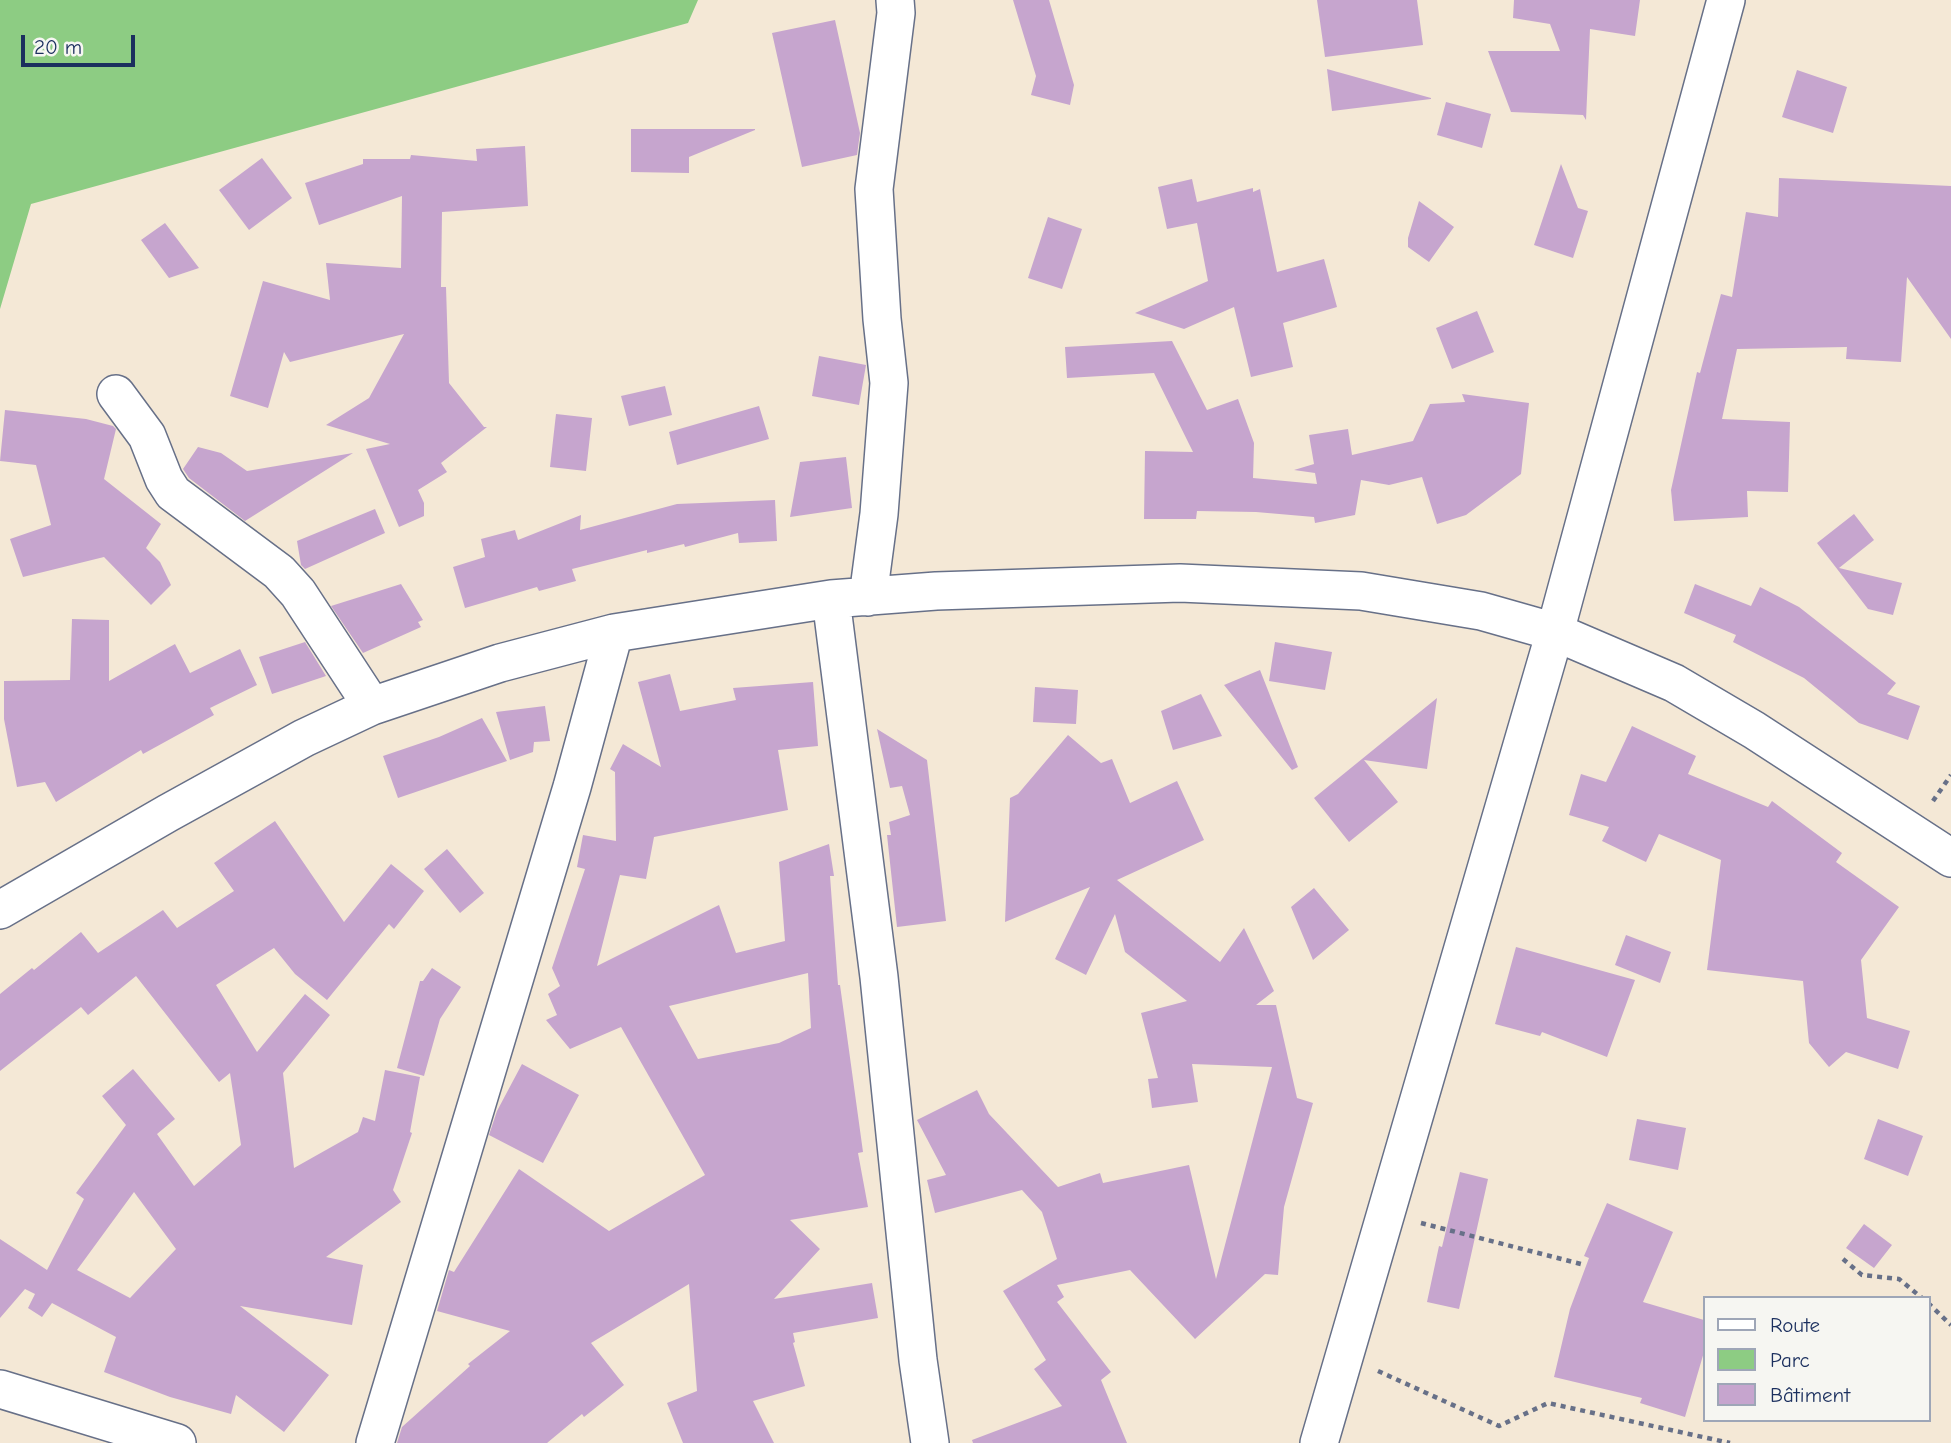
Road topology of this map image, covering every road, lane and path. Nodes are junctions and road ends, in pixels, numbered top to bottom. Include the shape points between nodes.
1 (895, 0) edge
2 (1726, 0) edge
3 (116, 394) dead end
4 (868, 597) junction
5 (831, 599) junction
6 (1555, 632) junction
7 (614, 633) junction
8 (372, 706) junction
9 (1951, 858) edge
10 (0, 910) edge
11 (1386, 1214) junction
12 (1843, 1259) dead end
13 (1581, 1265) dead end
14 (1920, 1296) edge
15 (1930, 1305) edge
16 (1951, 1325) edge
17 (1345, 1354) junction
18 (0, 1389) edge
19 (177, 1443) edge
20 (375, 1443) edge
21 (930, 1443) edge
22 (1320, 1443) edge
23 (1730, 1443) edge

1 - 4 street via 874,189 889,383
2 - 6 street
3 - 8 street via 147,436 173,493 279,572 298,593
4 - 5 street
4 - 6 street via 936,590 1180,583 1361,591 1481,611
5 - 7 street
5 - 21 street via 879,977
6 - 9 street via 1674,682
6 - 11 street
7 - 8 street via 500,663
7 - 20 street
8 - 10 street via 224,781
11 - 13 path
11 - 17 street
12 - 14 path via 1862,1275 1899,1279
15 - 16 path
17 - 22 street
17 - 23 path via 1499,1426 1548,1403
18 - 19 street

